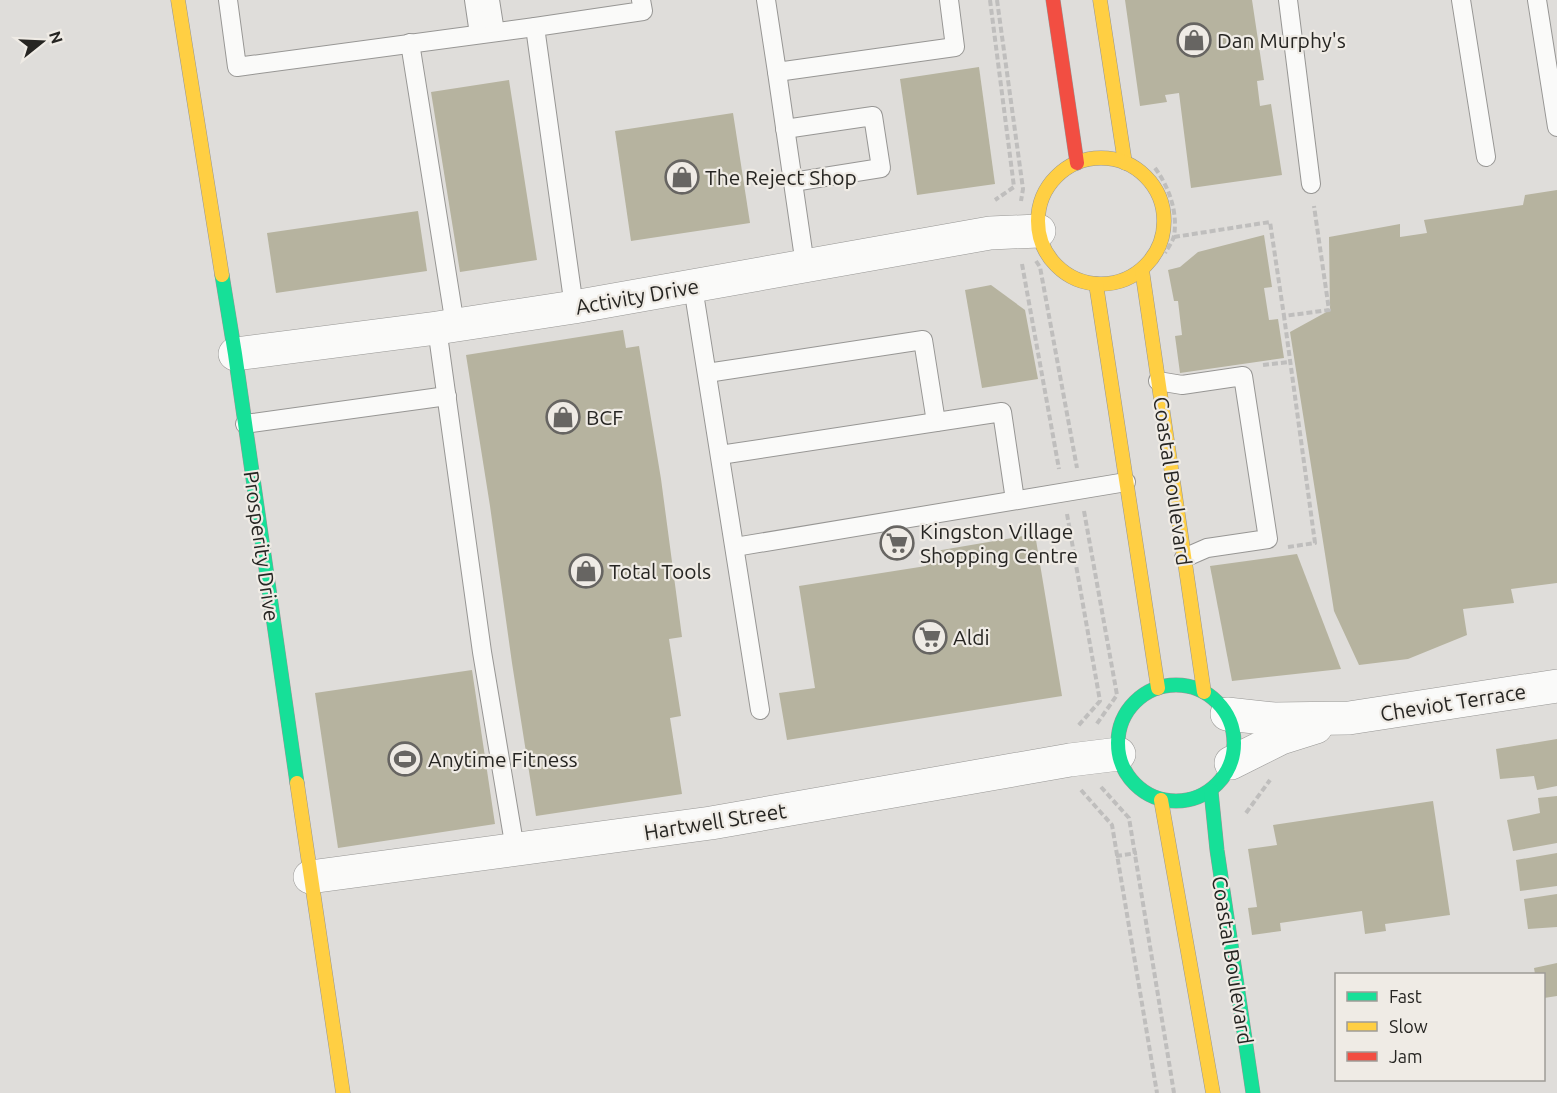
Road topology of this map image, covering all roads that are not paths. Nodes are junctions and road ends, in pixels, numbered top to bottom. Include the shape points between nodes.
1 (178, 0) edge
2 (228, 0) edge
3 (474, 0) edge
4 (490, 0) edge
5 (641, 0) edge
6 (766, 0) edge
7 (949, 0) edge
8 (1053, 0) edge
9 (1100, 0) edge
10 (1288, 0) edge
11 (1461, 0) edge
12 (1537, 0) edge
13 (535, 27) junction
14 (487, 33) junction
15 (410, 43) junction
16 (777, 72) junction
17 (1557, 127) edge
18 (785, 129) junction
19 (1486, 157) dead end
20 (1077, 163) junction
21 (1125, 163) junction
22 (793, 182) junction
23 (1311, 184) road end
24 (1014, 232) junction
25 (805, 265) junction
26 (1142, 270) junction
27 (1096, 284) junction
28 (693, 287) junction
29 (574, 307) junction
30 (446, 327) junction
31 (235, 354) junction
32 (707, 373) junction
33 (1158, 381) junction
34 (447, 396) junction
35 (936, 422) junction
36 (245, 424) junction
37 (720, 455) junction
38 (1126, 482) junction
39 (1015, 500) junction
40 (735, 547) junction
41 (1184, 558) junction
42 (1557, 686) edge
43 (1158, 688) junction
44 (1216, 703) junction
45 (760, 710) dead end
46 (1349, 718) junction
47 (1093, 757) junction
48 (1231, 763) junction
49 (1211, 791) junction
50 (1161, 800) junction
51 (515, 849) junction
52 (310, 877) junction
53 (343, 1093) edge
54 (1213, 1093) edge
55 (1253, 1093) edge

1 - 31 street, Prosperity Drive
2 - 15 lane via 237,67
3 - 14 lane
4 - 14 lane
5 - 13 lane via 643,11
6 - 16 lane
7 - 16 lane via 955,47
8 - 20 street
9 - 21 street
10 - 23 lane
11 - 19 lane
12 - 17 lane
13 - 14 lane
13 - 29 lane
14 - 15 lane
15 - 30 lane
16 - 18 lane
18 - 22 lane
18 - 22 lane via 873,116 881,168
20 - 21 street via 1093,158
20 - 24 street via 1051,183 1038,214
21 - 26 street via 1150,182 1163,208 1160,243
22 - 25 lane
24 - 25 street, Activity Drive
24 - 27 street via 1043,247 1065,273
25 - 28 street, Activity Drive
26 - 27 street via 1113,284
26 - 33 street, Coastal Boulevard
27 - 38 street
28 - 29 street, Activity Drive
28 - 32 lane
29 - 30 street, Activity Drive
30 - 31 street, Activity Drive
30 - 34 lane
31 - 36 street, Prosperity Drive
32 - 35 lane via 923,340
32 - 37 lane
33 - 41 street, Coastal Boulevard
33 - 41 lane via 1182,385 1243,376 1268,539 1207,548
34 - 36 lane
34 - 51 lane via 482,652
35 - 37 lane
35 - 39 lane via 1002,412
36 - 52 street, Prosperity Drive
37 - 40 lane
38 - 39 lane
38 - 43 street
39 - 40 lane
40 - 45 lane
41 - 44 street, Coastal Boulevard
42 - 46 street, Cheviot Terrace
43 - 44 street via 1189,686
43 - 47 street via 1131,706 1118,737
44 - 46 street, Cheviot Terrace via 1274,719
44 - 48 street via 1233,729
46 - 48 street, Cheviot Terrace via 1281,738
47 - 50 street via 1124,769 1146,794
47 - 51 street, Hartwell Street via 711,823
48 - 49 street
49 - 50 street via 1196,799
49 - 55 street, Coastal Boulevard
50 - 54 street, Coastal Boulevard
51 - 52 street, Hartwell Street
52 - 53 street, Prosperity Drive

